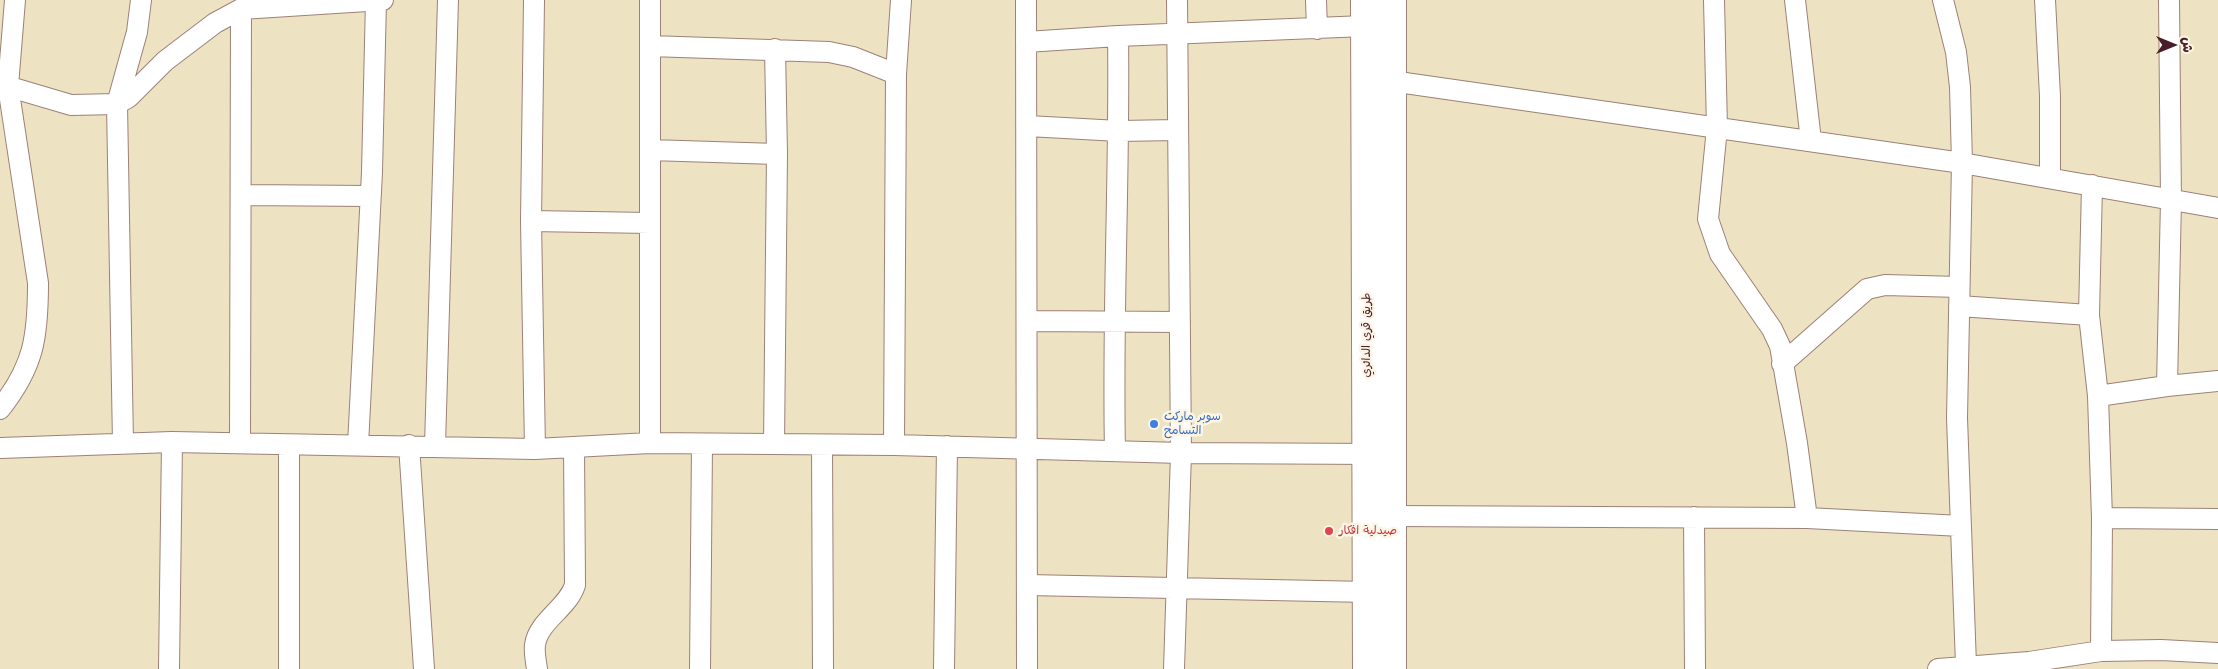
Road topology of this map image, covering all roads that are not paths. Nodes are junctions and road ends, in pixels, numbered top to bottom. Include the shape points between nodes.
1 (14, 0) edge
2 (142, 0) edge
3 (376, 0) edge
4 (382, 0) edge
5 (448, 0) edge
6 (534, 0) edge
7 (650, 0) edge
8 (901, 0) edge
9 (1026, 0) edge
10 (1177, 0) edge
11 (1316, 0) edge
12 (1392, 0) edge
13 (1714, 0) edge
14 (1795, 0) edge
15 (1943, 0) edge
16 (2045, 0) edge
17 (2169, 0) edge
18 (350, 1) edge
19 (279, 3) edge
20 (241, 9) junction
21 (1365, 13) edge
22 (1317, 28) junction
23 (1176, 35) junction
24 (1118, 36) junction
25 (1026, 42) junction
26 (650, 46) junction
27 (775, 49) junction
28 (896, 74) junction
29 (1391, 81) junction
30 (4, 85) edge
31 (117, 104) junction
32 (1028, 126) junction
33 (1717, 128) junction
34 (1177, 130) junction
35 (1119, 131) junction
36 (1811, 141) junction
37 (650, 150) junction
38 (777, 154) junction
39 (1962, 163) junction
40 (2050, 178) junction
41 (2092, 185) junction
42 (241, 195) junction
43 (370, 196) junction
44 (2171, 200) junction
45 (2218, 208) edge
46 (531, 221) junction
47 (650, 223) junction
48 (1959, 296) junction
49 (2090, 314) junction
50 (1028, 321) junction
51 (1116, 322) junction
52 (1180, 322) junction
53 (1782, 364) junction
54 (2218, 381) edge
55 (2167, 386) junction
56 (2098, 396) junction
57 (0, 409) edge
58 (172, 442) junction
59 (123, 443) junction
60 (240, 443) junction
61 (650, 443) junction
62 (702, 444) junction
63 (774, 444) junction
64 (289, 445) junction
65 (358, 445) junction
66 (409, 445) junction
67 (822, 445) junction
68 (894, 445) junction
69 (435, 446) junction
70 (946, 446) junction
71 (574, 447) junction
72 (0, 448) edge
73 (535, 448) junction
74 (1027, 449) junction
75 (1114, 451) junction
76 (1181, 453) junction
77 (1379, 454) junction
78 (1391, 516) junction
79 (1694, 517) junction
80 (1807, 518) junction
81 (2102, 518) junction
82 (2218, 519) edge
83 (1961, 526) junction
84 (1027, 585) junction
85 (1176, 587) junction
86 (1368, 592) junction
87 (2101, 651) junction
88 (2218, 653) edge
89 (1966, 665) junction
90 (2030, 665) edge
91 (169, 669) edge
92 (289, 669) edge
93 (424, 669) edge
94 (537, 669) edge
95 (700, 669) edge
96 (823, 669) edge
97 (944, 669) edge
98 (1027, 669) edge
99 (1174, 669) edge
100 (1367, 669) edge
101 (1392, 669) edge
102 (1695, 669) edge
103 (1938, 669) edge

1 - 30 street
2 - 31 street via 137,32
3 - 4 street
3 - 18 street
3 - 43 street
5 - 69 street
6 - 46 street
7 - 26 street
8 - 28 street
9 - 25 street
10 - 23 street
11 - 22 street
12 - 29 highway, طريق قري الدائري
13 - 33 street
14 - 36 street
15 - 39 street via 1956,52
16 - 40 street
17 - 44 street
18 - 19 street
19 - 20 street
20 - 31 street via 215,23 165,61 129,97
20 - 42 street
21 - 22 street
21 - 77 highway, طريق قري الدائري
22 - 23 street
23 - 24 street
23 - 34 street
24 - 25 street
24 - 35 street
25 - 32 street
26 - 27 street
26 - 37 street
27 - 28 street via 843,54
27 - 38 street
28 - 68 street
29 - 33 street
29 - 77 highway, طريق قري الدائري
30 - 31 street via 71,104
30 - 57 street via 38,283 38,314 27,369 18,387
31 - 59 street
32 - 35 street
32 - 50 street
33 - 36 street
33 - 53 street via 1708,219 1712,235 1720,254 1772,329 1780,346
34 - 35 street
34 - 52 street
35 - 51 street
36 - 39 street
37 - 38 street
37 - 47 street
38 - 63 street
39 - 40 street
39 - 48 street
40 - 41 street
41 - 44 street
41 - 49 street
42 - 43 street
42 - 60 street
43 - 65 street
44 - 45 street
44 - 55 street
46 - 47 street
46 - 73 street
47 - 61 street
48 - 49 street
48 - 53 street via 1885,285 1867,289
48 - 83 street via 1956,418
49 - 56 street
50 - 51 street
50 - 74 street
51 - 52 street
51 - 75 street
52 - 76 street
53 - 80 street
54 - 55 street
55 - 56 street
56 - 81 street
58 - 59 street
58 - 60 street
58 - 91 street
59 - 72 street
60 - 64 street
61 - 62 street
61 - 71 street
62 - 63 street
62 - 95 street
63 - 67 street
64 - 65 street
64 - 92 street
65 - 66 street
66 - 69 street
66 - 93 street
67 - 68 street
67 - 96 street
68 - 70 street
69 - 73 street
70 - 74 street
70 - 97 street
71 - 73 street
71 - 94 street via 575,585 572,596 538,636 534,646
74 - 75 street
74 - 84 street
75 - 76 street
76 - 77 street
76 - 85 street
77 - 78 highway, طريق قري الدائري
77 - 86 highway, طريق قري الدائري
78 - 79 street
78 - 101 highway, طريق قري الدائري
79 - 80 street
79 - 102 street
80 - 83 street
81 - 82 street
81 - 87 street
83 - 89 street
84 - 85 street
84 - 98 street
85 - 86 street
85 - 99 street
86 - 100 highway, طريق قري الدائري
87 - 88 street
87 - 90 street
89 - 90 street
89 - 103 street

